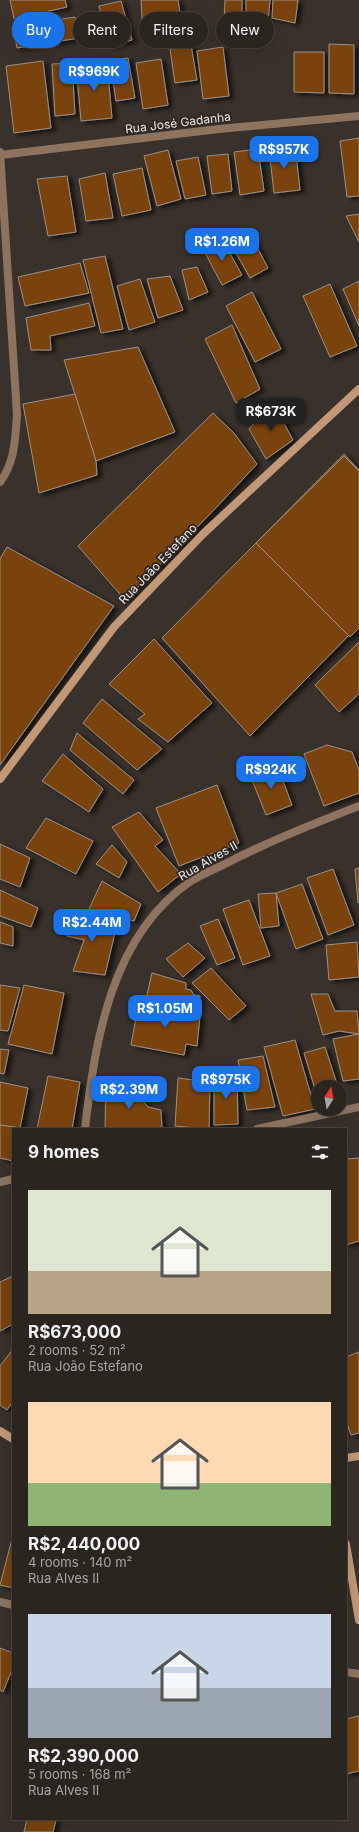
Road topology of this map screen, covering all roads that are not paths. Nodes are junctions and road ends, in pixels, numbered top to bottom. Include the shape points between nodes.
1 (359, 116) edge
2 (0, 152) edge
3 (0, 155) edge
4 (359, 389) edge
5 (0, 482) edge
6 (0, 779) edge
7 (359, 806) edge
8 (359, 1107) edge
9 (85, 1128) edge
10 (262, 1128) edge
11 (12, 1179) edge
12 (0, 1182) edge
13 (0, 1431) edge
14 (12, 1438) edge
15 (359, 1456) edge
16 (347, 1458) edge
17 (347, 1550) edge
18 (0, 1602) edge
19 (12, 1605) edge
20 (359, 1620) edge
21 (347, 1672) edge
22 (359, 1674) edge

1 - 3 street, Rua José Gadanha via 219,129
2 - 3 street
3 - 5 street via 17,415 15,451 7,473
4 - 6 street, Rua João Estefano via 203,534 114,627
7 - 9 street, Rua Alves II via 247,852 191,881 164,904 143,929 125,959 110,998 97,1042
8 - 10 street
11 - 12 street
13 - 14 street
15 - 16 street
17 - 20 street
18 - 19 street
21 - 22 street

